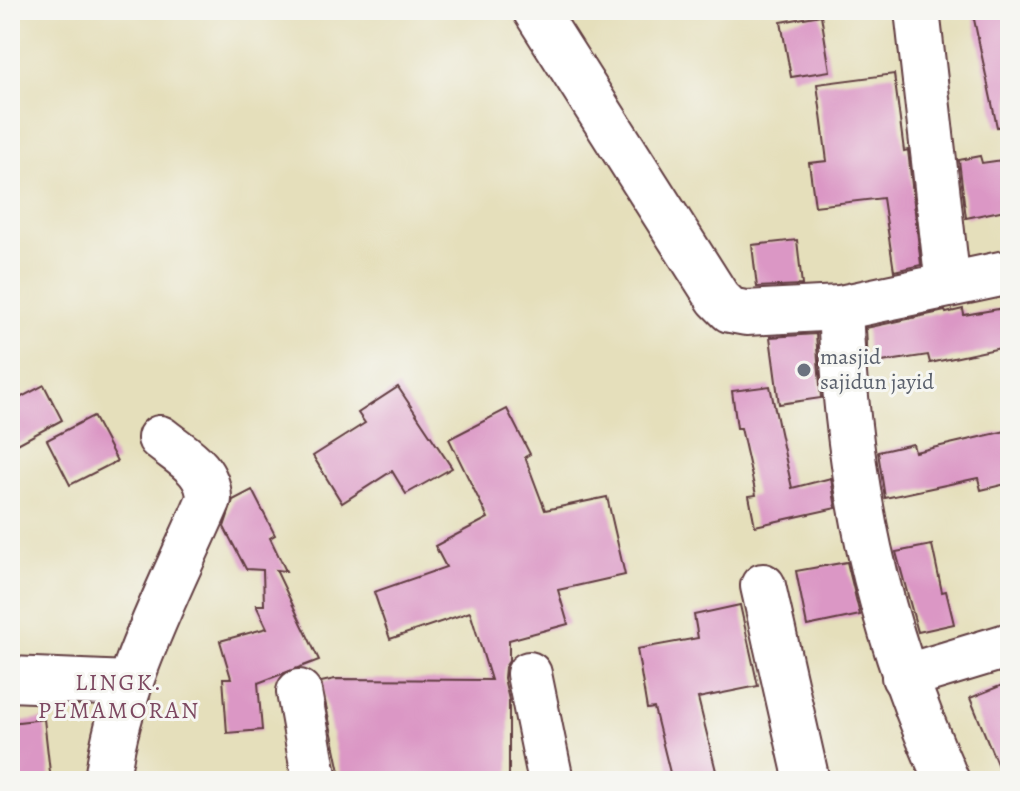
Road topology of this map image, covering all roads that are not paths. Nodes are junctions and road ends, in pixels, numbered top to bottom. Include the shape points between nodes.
1 (535, 10) edge
2 (917, 10) edge
3 (1010, 272) edge
4 (948, 285) junction
5 (840, 308) junction
6 (160, 438) dead end
7 (763, 586) dead end
8 (1010, 645) edge
9 (529, 674) dead end
10 (904, 677) junction
11 (10, 679) edge
12 (129, 684) junction
13 (299, 692) dead end
14 (107, 781) edge
15 (315, 781) edge
16 (551, 781) edge
17 (807, 781) edge
18 (947, 781) edge

1 - 5 street via 730,310
2 - 4 street
3 - 4 street
4 - 5 street
5 - 10 street via 861,520
6 - 12 street via 200,470 209,482 209,499
7 - 17 street
8 - 10 street
9 - 16 street
10 - 18 street
11 - 12 street
12 - 14 street
13 - 15 street

